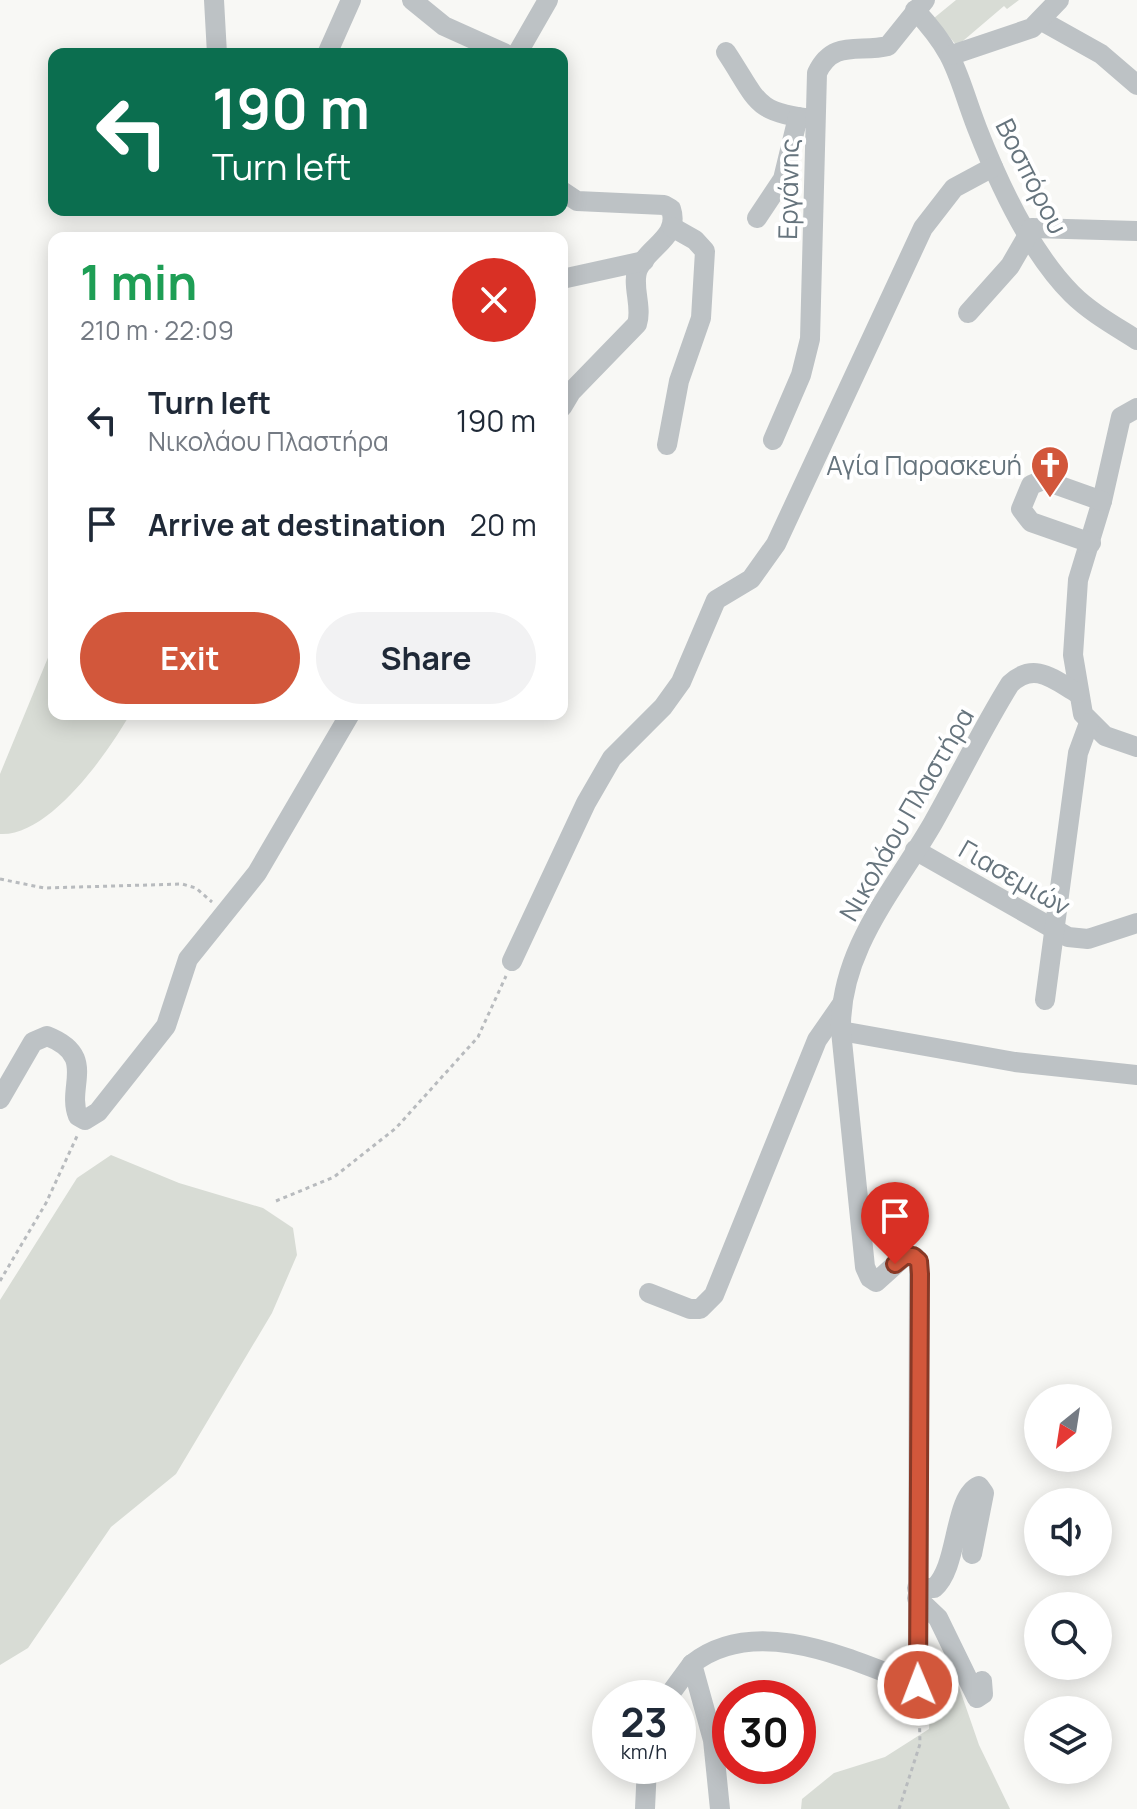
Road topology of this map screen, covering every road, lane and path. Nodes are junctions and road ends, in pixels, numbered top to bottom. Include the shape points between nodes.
1 (214, 0) edge
2 (351, 0) edge
3 (412, 0) edge
4 (548, 0) edge
5 (1059, 0) edge
6 (920, 5) edge
7 (1042, 21) junction
8 (217, 48) edge
9 (330, 48) edge
10 (493, 48) edge
11 (520, 48) edge
12 (726, 52) dead end
13 (952, 55) junction
14 (1137, 85) edge
15 (806, 118) junction
16 (993, 167) junction
17 (568, 195) edge
18 (757, 218) dead end
19 (672, 227) junction
20 (1028, 231) junction
21 (1137, 231) edge
22 (644, 261) junction
23 (568, 278) edge
24 (968, 313) dead end
25 (1137, 340) edge
26 (568, 398) edge
27 (1137, 408) edge
28 (773, 440) dead end
29 (667, 445) dead end
30 (1102, 501) junction
31 (1091, 543) junction
32 (1077, 693) junction
33 (346, 720) edge
34 (1089, 723) junction
35 (1137, 747) edge
36 (915, 850) junction
37 (0, 879) edge
38 (223, 913) junction
39 (1137, 923) edge
40 (1055, 931) junction
41 (512, 961) joint
42 (1045, 1000) dead end
43 (842, 1004) junction
44 (841, 1031) junction
45 (1137, 1075) edge
46 (0, 1099) edge
47 (85, 1120) junction
48 (276, 1201) dead end
49 (0, 1281) edge
50 (649, 1293) dead end
51 (972, 1554) dead end
52 (917, 1593) junction
53 (692, 1664) junction
54 (680, 1680) edge
55 (982, 1681) dead end
56 (918, 1685) junction
57 (646, 1784) edge
58 (645, 1809) edge
59 (720, 1809) edge
60 (899, 1809) edge

1 - 8 street
2 - 9 street
3 - 10 street via 444,26
4 - 11 street
5 - 7 street
6 - 13 street, Βοσπόρου
6 - 15 street, Εργάνης via 888,46 845,48 826,57
7 - 13 street via 1022,33
7 - 14 street via 1098,51
12 - 15 street via 767,110
13 - 16 street, Βοσπόρου
15 - 18 street via 783,179
15 - 28 street, Εργάνης via 810,339
16 - 20 street, Βοσπόρου
16 - 41 street via 959,184 932,213 776,544 751,579 712,605 681,682 612,758
17 - 19 street via 577,201 664,205 671,209
19 - 22 street
19 - 29 street via 705,251 701,318 679,381
20 - 21 street via 1038,226
20 - 24 street via 1010,266
20 - 25 street, Βοσπόρου via 1071,293
22 - 23 street
22 - 26 street via 637,274 637,324
27 - 30 street via 1121,417
30 - 31 street
30 - 31 street via 1043,480 1031,485 1021,509 1031,522
31 - 32 street via 1075,604
32 - 34 street
32 - 36 street, Νικολάου Πλαστήρα via 1041,672 1014,680
33 - 38 street via 257,873
34 - 35 street via 1105,736
34 - 40 street via 1078,753
36 - 40 street, Γιασεμιών
36 - 43 street, Νικολάου Πλαστήρα via 867,930
37 - 38 path via 44,888 182,884 208,897
38 - 47 street via 188,959 159,1037 98,1112
39 - 40 street, Γιασεμιών via 1088,939
40 - 42 street
41 - 48 path via 485,1026 396,1128 334,1177
43 - 44 street, Νικολάου Πλαστήρα
43 - 50 street via 817,1040 714,1295 700,1309 690,1309
44 - 45 street via 1015,1062
44 - 52 street, Νικολάου Πλαστήρα via 868,1275 879,1282 905,1256 915,1257 919,1265
46 - 47 street via 33,1042 47,1036 65,1045 76,1063 75,1107
47 - 49 path via 46,1203
51 - 52 street via 984,1493 979,1486 966,1501 943,1578 934,1588
52 - 55 street via 938,1618 977,1698 983,1694
52 - 56 street, Νικολάου Πλαστήρα
53 - 54 street
53 - 56 street via 714,1648 737,1644 805,1645
53 - 59 street via 713,1740
56 - 60 path via 920,1744
57 - 58 street

